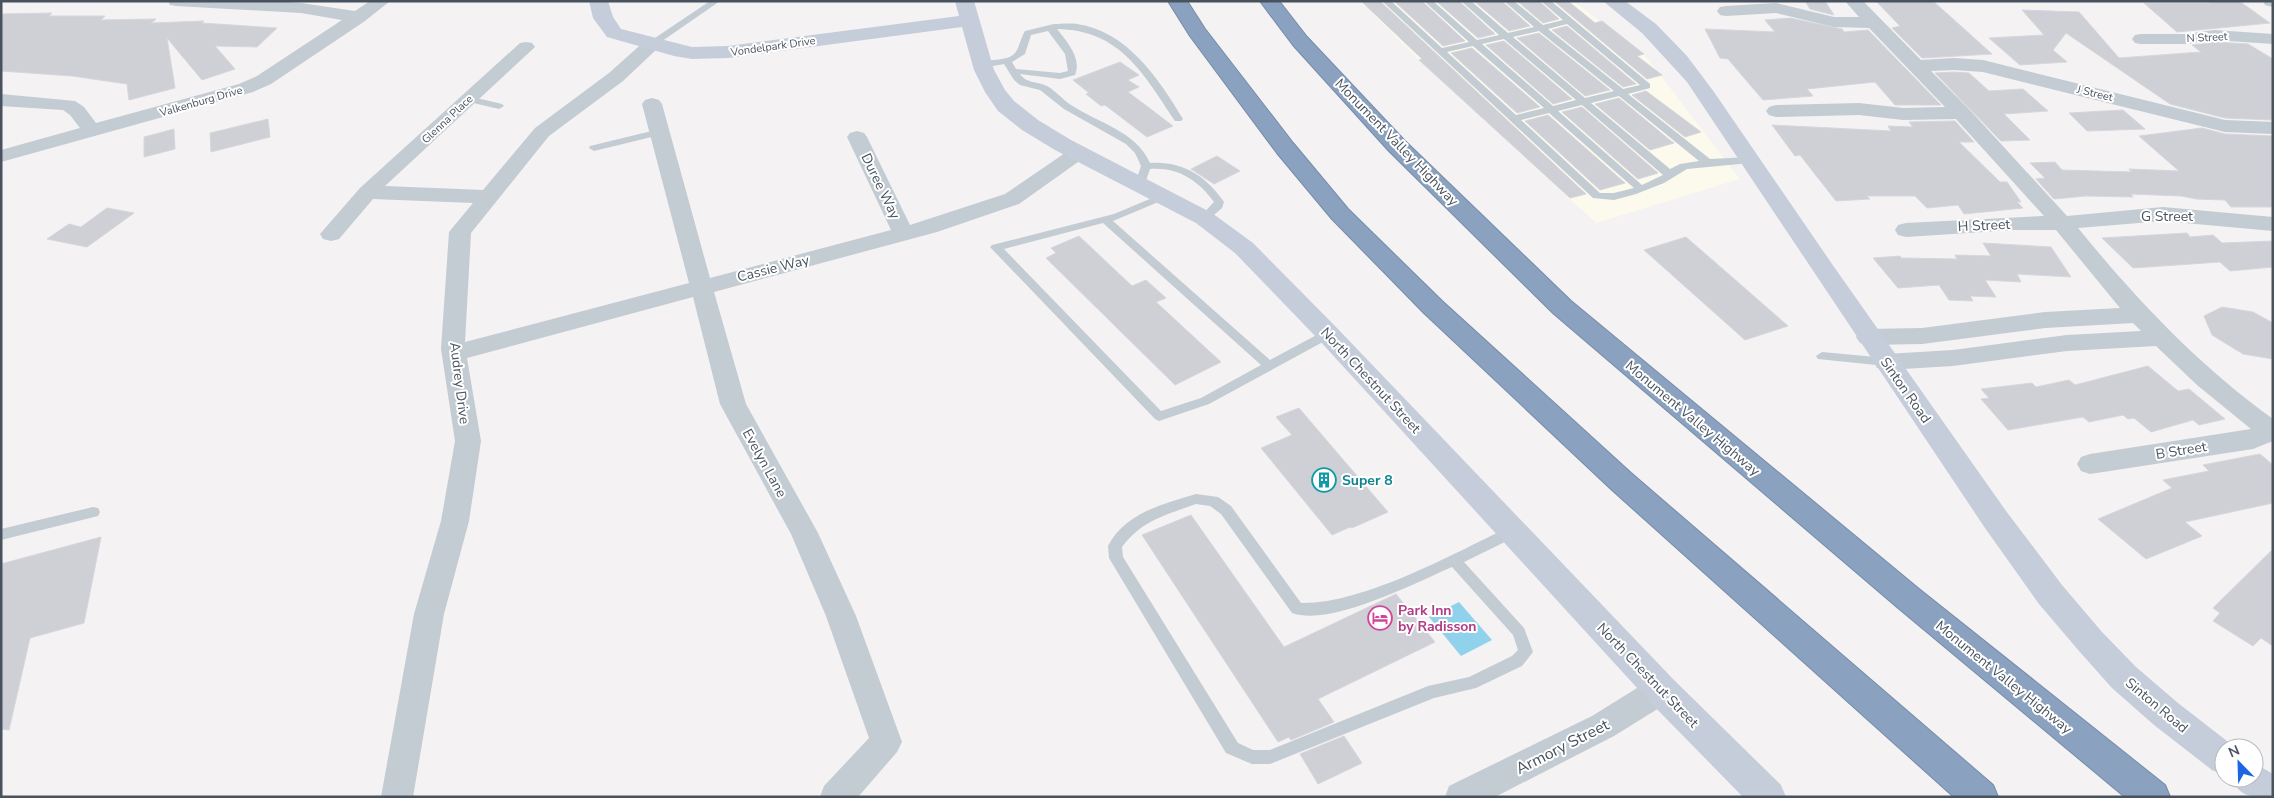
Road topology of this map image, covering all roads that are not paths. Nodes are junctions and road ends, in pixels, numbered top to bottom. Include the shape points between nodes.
1 (176, 1) edge
2 (382, 1) edge
3 (598, 1) edge
4 (716, 1) edge
5 (1176, 1) edge
6 (1269, 1) edge
7 (1386, 1) edge
8 (1428, 1) edge
9 (1465, 1) edge
10 (1508, 1) edge
11 (1545, 1) edge
12 (1612, 1) edge
13 (1854, 1) edge
14 (966, 10) edge
15 (1726, 11) dead end
16 (360, 17) junction
17 (1570, 21) junction
18 (1875, 23) junction
19 (1540, 27) junction
20 (1050, 28) junction
21 (1504, 35) junction
22 (2141, 39) dead end
23 (2273, 39) edge
24 (1475, 42) junction
25 (652, 44) junction
26 (526, 46) dead end
27 (1439, 51) junction
28 (1007, 61) junction
29 (982, 65) junction
30 (1917, 66) junction
31 (1013, 71) junction
32 (1618, 92) junction
33 (1, 100) edge
34 (468, 100) junction
35 (1584, 101) junction
36 (652, 104) dead end
37 (499, 106) dead end
38 (1551, 110) junction
39 (1776, 110) dead end
40 (1962, 113) junction
41 (1178, 118) dead end
42 (1512, 119) junction
43 (2273, 128) edge
44 (92, 131) junction
45 (660, 132) junction
46 (857, 137) dead end
47 (594, 148) dead end
48 (1078, 153) junction
49 (1, 156) edge
50 (1750, 160) junction
51 (1708, 163) junction
52 (1143, 175) junction
53 (1670, 175) junction
54 (1640, 188) junction
55 (367, 192) junction
56 (1164, 196) junction
57 (489, 197) junction
58 (1204, 218) junction
59 (1105, 219) junction
60 (2062, 223) junction
61 (2273, 224) edge
62 (1906, 230) dead end
63 (331, 234) dead end
64 (904, 234) junction
65 (701, 287) junction
66 (2138, 315) junction
67 (1328, 334) junction
68 (1868, 337) junction
69 (2161, 338) junction
70 (454, 353) junction
71 (1822, 356) dead end
72 (1886, 362) junction
73 (1269, 366) junction
74 (2272, 431) edge
75 (2090, 464) dead end
76 (93, 512) dead end
77 (1512, 532) junction
78 (1, 536) edge
79 (1454, 560) junction
80 (1661, 690) junction
81 (2214, 751) edge
82 (2262, 788) edge
83 (2273, 796) edge
84 (397, 797) edge
85 (836, 797) edge
86 (1461, 797) edge
87 (1768, 797) edge
88 (1980, 797) edge
89 (2152, 797) edge

1 - 16 street via 301,8
2 - 16 street, Valkenburg Drive
3 - 25 street, Vondelpark Drive via 603,18 614,33
4 - 25 lane
5 - 88 highway via 1285,148 1340,214 1433,307 1621,481
6 - 89 highway, Monument Valley Highway via 1300,41 1397,146 1562,307 1908,598
7 - 27 lane
8 - 24 lane
9 - 21 lane
10 - 19 lane
11 - 17 lane
12 - 50 street, Sinton Road via 1640,20 1676,54
13 - 18 street
14 - 25 street, Vondelpark Drive via 728,52 692,53
14 - 29 street, North Chestnut Street
15 - 18 street via 1776,8 1834,22
16 - 44 street, Valkenburg Drive via 264,80 246,88
17 - 19 lane
17 - 32 lane via 1647,86
18 - 30 street
19 - 21 lane
19 - 32 lane
20 - 28 lane via 1028,33 1024,37 1022,53
20 - 31 lane via 1070,53 1074,67 1072,73 1060,76
20 - 41 lane via 1085,27 1110,40 1141,64
21 - 24 lane
21 - 35 lane
22 - 23 street, N Street via 2229,35
24 - 27 lane
24 - 38 lane
25 - 57 street, Audrey Drive via 616,77 542,132
26 - 34 street, Glenna Place
27 - 42 lane
28 - 29 lane
28 - 31 lane
29 - 48 street, North Chestnut Street via 995,92 1012,112
30 - 40 street
30 - 43 street, J Street via 1983,66 2225,126
31 - 52 lane via 1023,83 1043,88 1067,107 1130,142 1140,152
32 - 35 lane
32 - 51 lane
33 - 44 street via 68,105 77,111
34 - 37 lane
34 - 55 street, Glenna Place
35 - 38 lane
35 - 53 lane
36 - 45 street, Evelyn Lane
38 - 42 lane
38 - 54 lane
39 - 40 street via 1859,108 1903,114
40 - 60 street
42 - 54 lane via 1597,196 1607,198
44 - 49 street, Valkenburg Drive
45 - 47 lane
45 - 65 street, Evelyn Lane
46 - 64 street, Duree Way
48 - 52 street, North Chestnut Street
48 - 64 street, Cassie Way via 1012,199
50 - 51 lane
50 - 68 street, Sinton Road
51 - 53 lane via 1676,170
52 - 56 street, North Chestnut Street
52 - 58 lane via 1162,164 1179,167 1202,181 1219,202
53 - 54 lane
55 - 57 street
55 - 63 street, Glenna Place
56 - 58 street, North Chestnut Street
56 - 59 lane
57 - 70 street, Audrey Drive via 460,232
58 - 67 street, North Chestnut Street via 1244,248
59 - 73 lane
59 - 73 lane via 996,247 1159,416 1205,401
60 - 61 street, G Street via 2163,214
60 - 62 street, H Street
60 - 66 street
64 - 65 street, Cassie Way
65 - 70 street, Cassie Way
65 - 85 street, Evelyn Lane via 733,404 804,533 841,616 886,742
66 - 68 street via 2045,320 1922,336
66 - 69 street
67 - 73 lane
67 - 77 street, North Chestnut Street
68 - 72 street, Sinton Road
69 - 72 street via 2067,343 1954,358
69 - 74 street via 2221,393
70 - 84 street, Audrey Drive via 468,441 455,521 429,614
71 - 72 lane
72 - 81 street, Sinton Road via 2014,547 2072,622 2132,685
74 - 75 street, B Street via 2253,439
76 - 78 lane
77 - 79 lane
77 - 80 street, North Chestnut Street
79 - 79 lane via 1518,632 1526,652 1517,661 1471,682 1433,691 1270,757 1261,757 1232,748 1116,558 1115,546 1128,529 1144,518 1196,499 1213,502 1226,510 1297,608 1310,610 1342,605
80 - 86 street, Armory Street via 1603,726
80 - 87 street, North Chestnut Street
82 - 83 street

